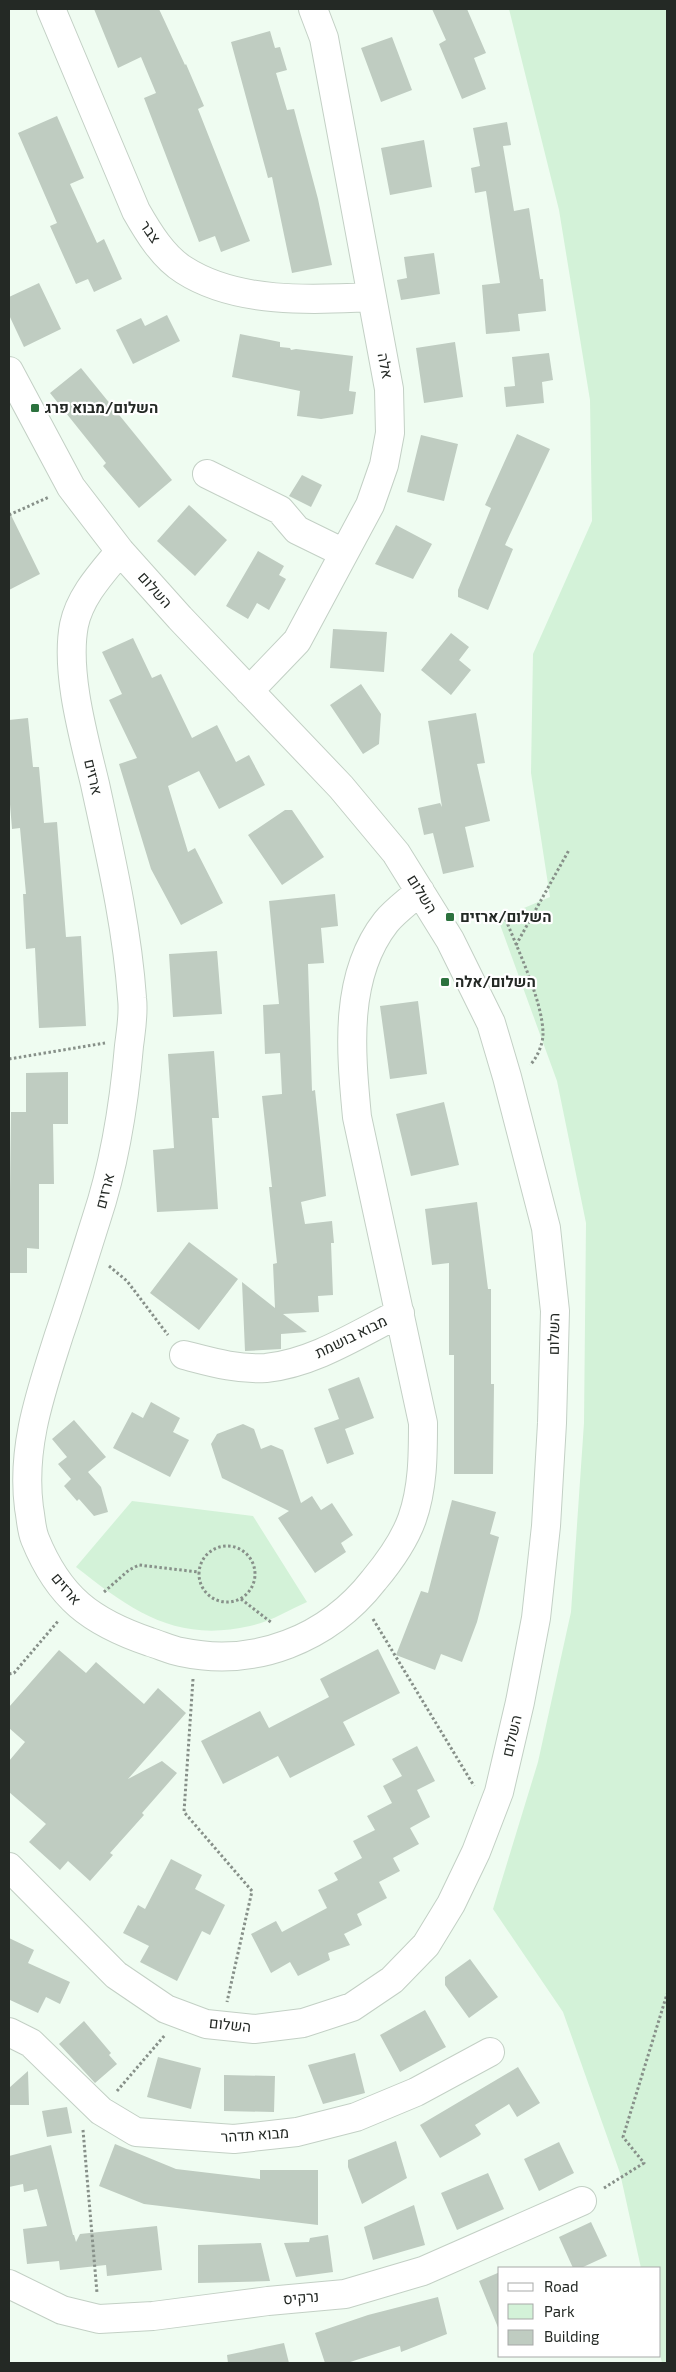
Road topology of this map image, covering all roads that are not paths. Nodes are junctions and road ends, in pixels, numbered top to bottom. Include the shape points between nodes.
1 (51, 9) edge
2 (313, 9) edge
3 (372, 297) junction
4 (9, 371) edge
5 (206, 474) dead end
6 (120, 550) junction
7 (344, 553) junction
8 (249, 690) junction
9 (420, 891) junction
10 (400, 1313) junction
11 (184, 1355) road end
12 (9, 1867) edge
13 (9, 2032) edge
14 (490, 2052) dead end
15 (582, 2201) road end
16 (9, 2284) edge

1 - 3 street, צבר via 136,211 154,241 184,270 217,285 255,296 311,300
2 - 3 street, אלה via 324,38
3 - 7 street, אלה via 389,389 390,433 384,465 370,505
4 - 6 street, השלום via 70,487
5 - 7 street via 280,510 297,530
6 - 8 street, השלום
6 - 10 street, ארזים via 88,590 74,623 71,659 126,943 133,1003 130,1039 115,1151 37,1405 28,1450 27,1494 33,1534 51,1572 79,1606 100,1621 136,1637 182,1652 223,1656 265,1652 303,1640 359,1597 392,1557 412,1519 422,1470 423,1423
7 - 8 street, אלה via 297,641
8 - 9 street, השלום via 342,788 396,852
9 - 10 street, ארזים via 387,921 372,943 361,970 354,1001 352,1032 357,1117
9 - 12 street, השלום via 450,940 491,1023 546,1228 554,1320 546,1526 536,1618 499,1792 476,1852 451,1904 426,1945 392,1980 352,2007 303,2023 254,2029 206,2024 166,2009 116,1975
10 - 11 street, מבוא בושמת via 313,1357 267,1368 230,1366
13 - 14 street, מבוא תדהר via 31,2043 101,2110 136,2132 234,2139 297,2132 356,2117 416,2092
15 - 16 street, נרקיס via 423,2271 346,2294 99,2319 62,2310

